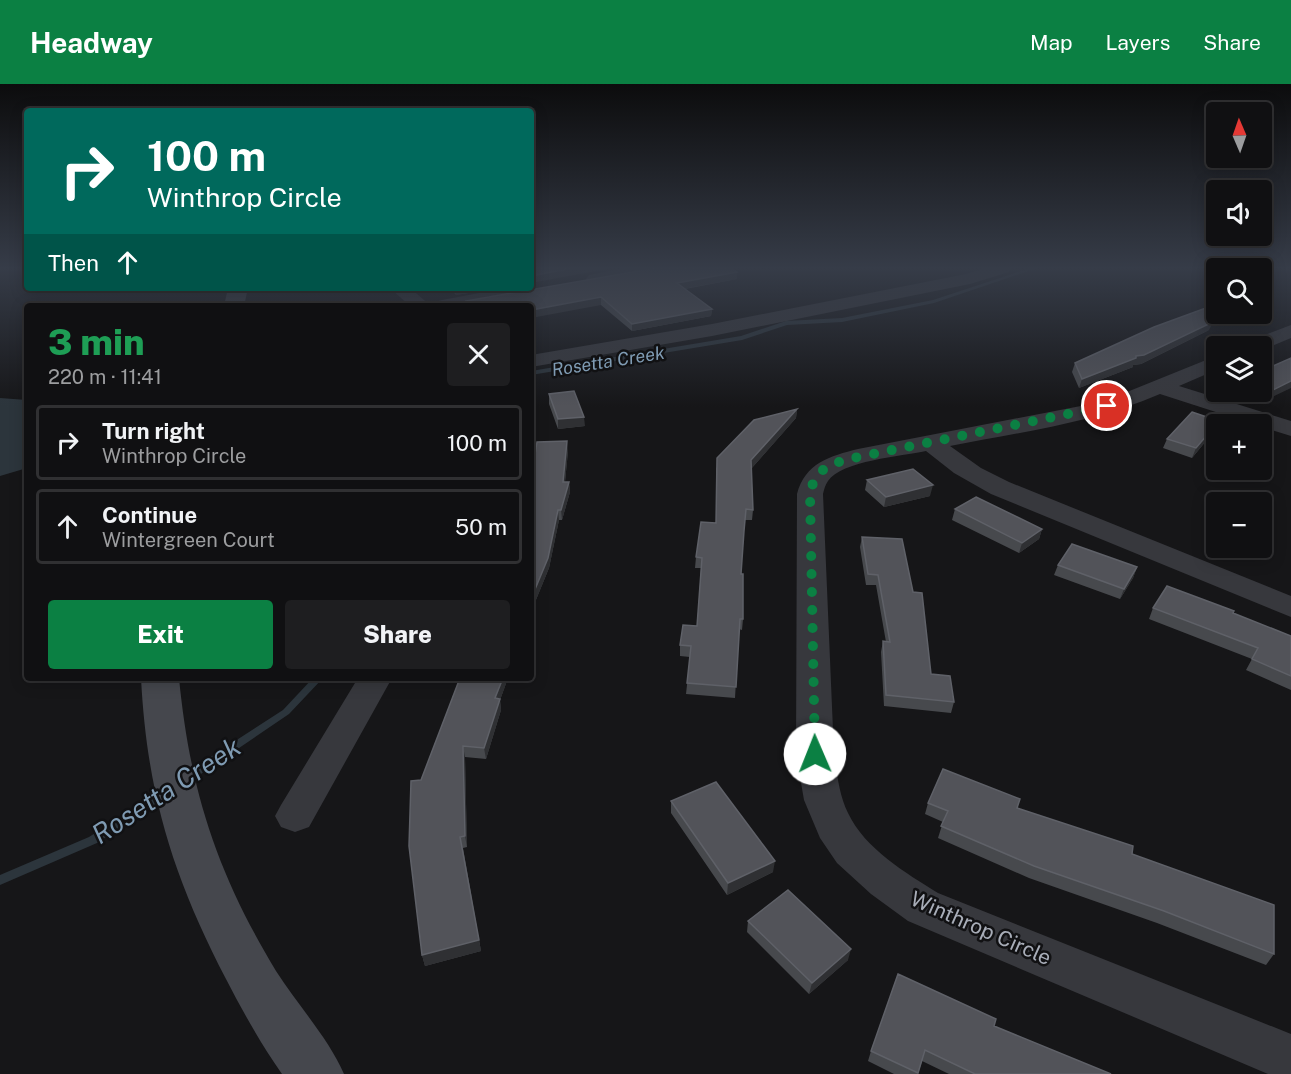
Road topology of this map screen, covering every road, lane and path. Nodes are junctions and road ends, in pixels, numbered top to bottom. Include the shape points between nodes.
1 (793, 314) edge
2 (1288, 314) edge
3 (1291, 324) edge
4 (1291, 331) edge
5 (1272, 338) edge
6 (534, 360) edge
7 (1206, 366) edge
8 (1160, 387) junction
9 (1291, 429) edge
10 (930, 442) junction
11 (1291, 606) edge
12 (160, 681) edge
13 (373, 681) edge
14 (295, 816) dead end
15 (1291, 1059) edge
16 (316, 1074) edge

1 - 6 street
2 - 3 street via 1283,316
4 - 5 street
7 - 8 street
8 - 9 street
8 - 10 street via 1089,411
10 - 11 street via 969,474
10 - 15 street, Winthrop Circle via 838,462 812,481 815,754 833,825 884,882 923,906
12 - 16 main road via 162,722 180,818 197,869 227,935 269,1008
13 - 14 street

